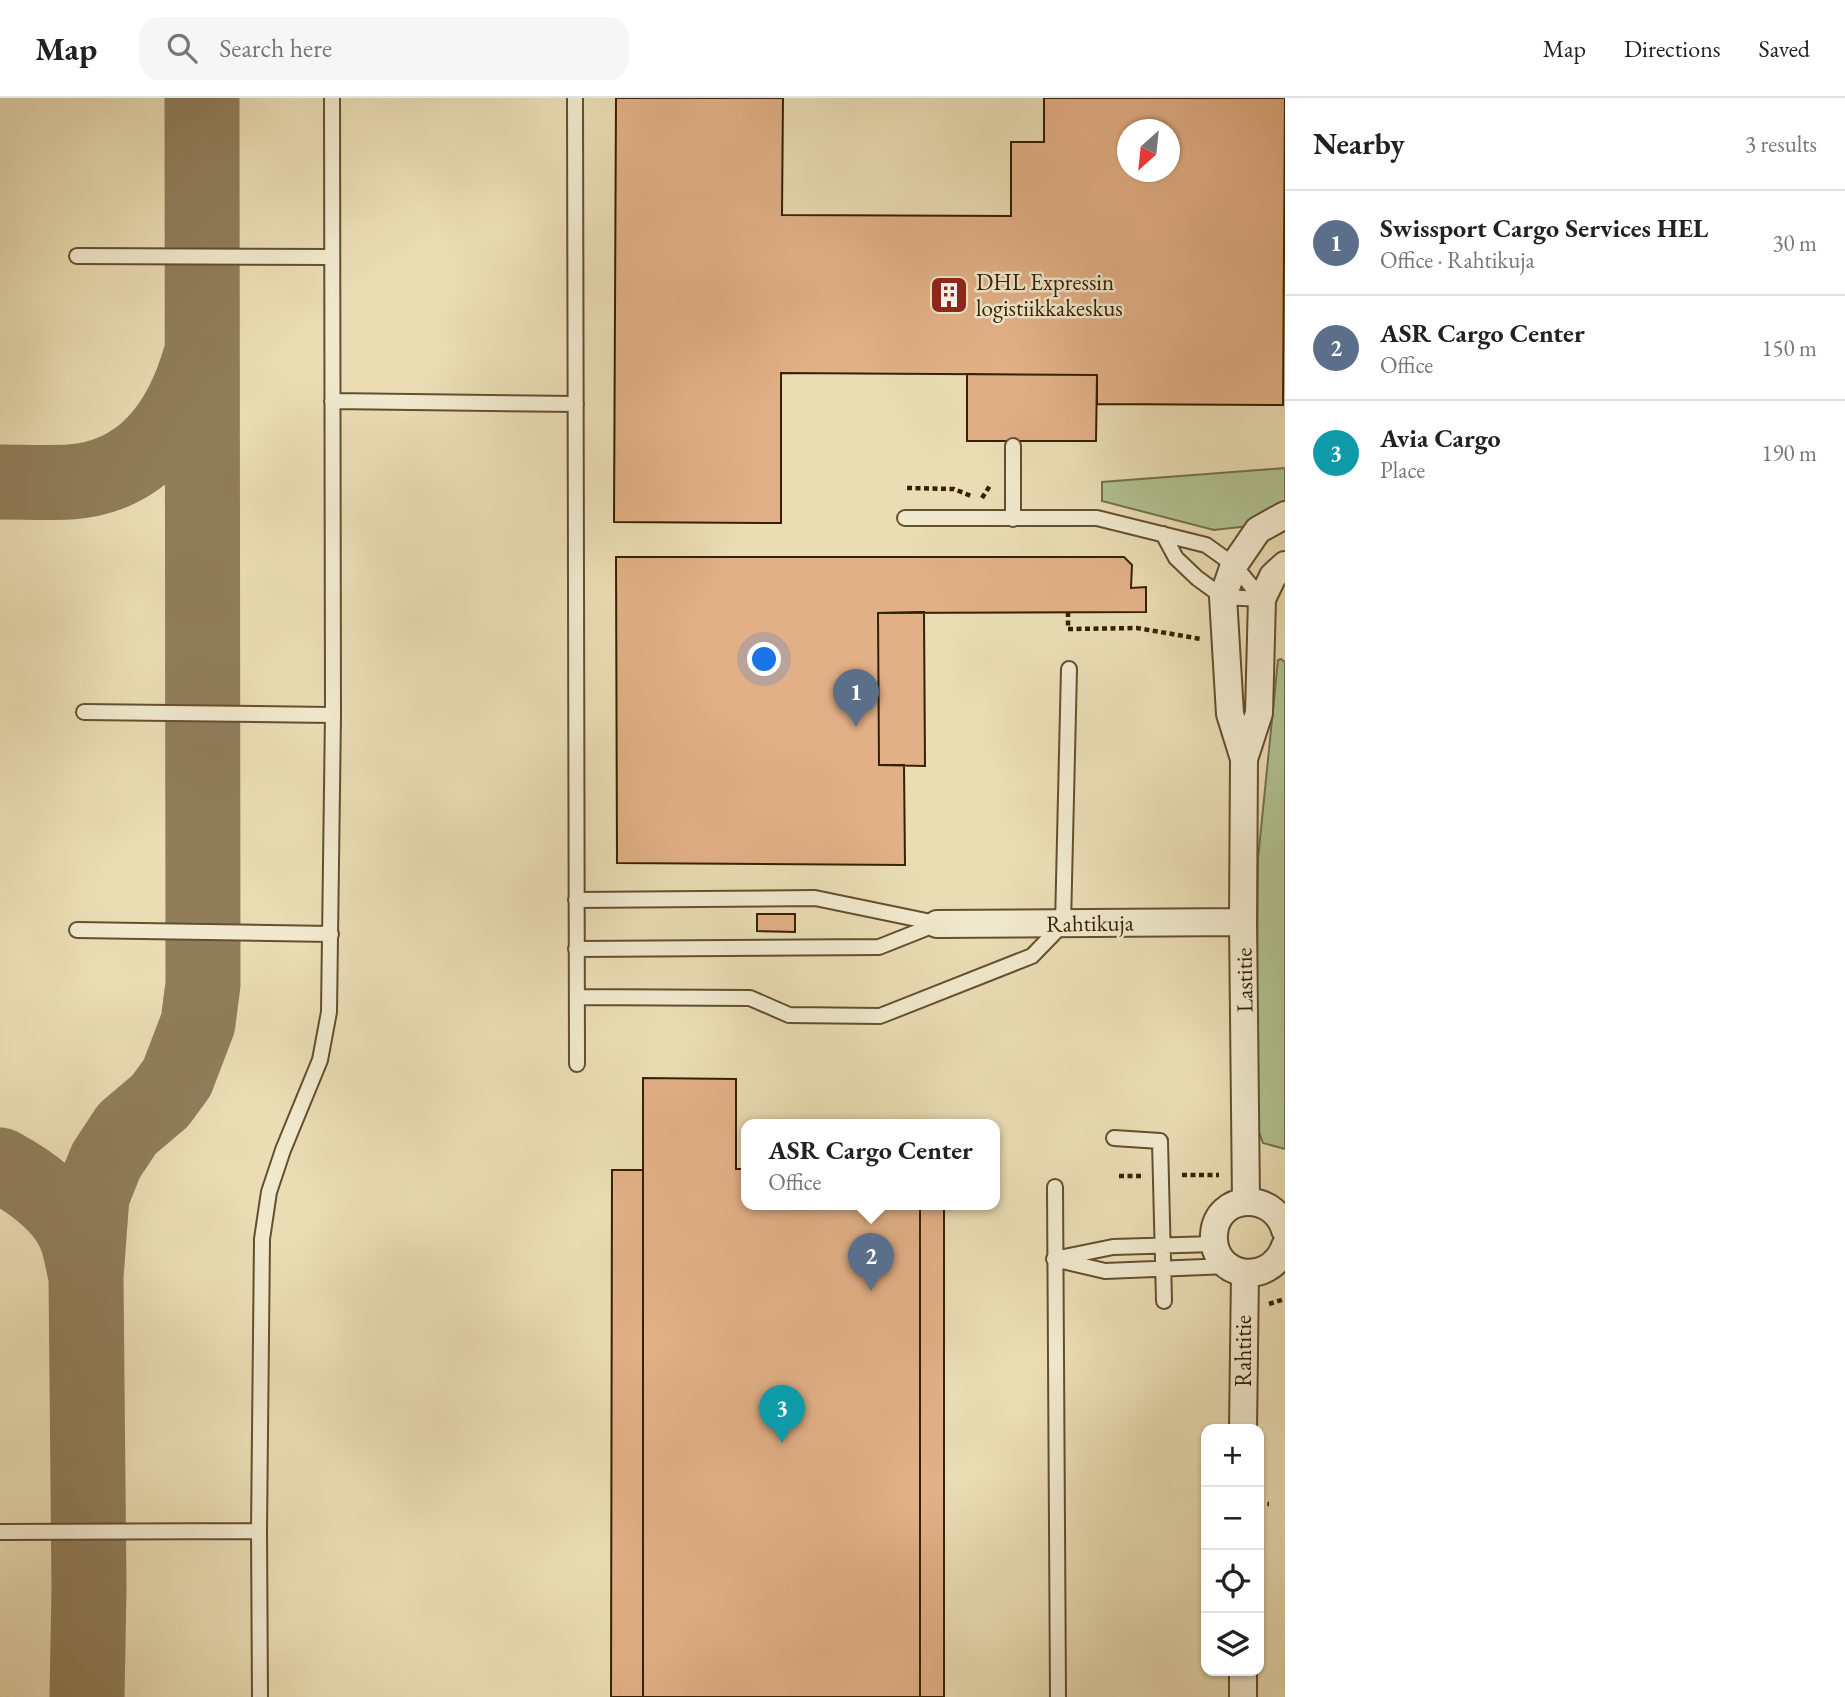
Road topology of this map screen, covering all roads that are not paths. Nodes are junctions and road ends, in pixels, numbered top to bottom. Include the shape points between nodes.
1 (332, 98) edge
2 (575, 98) edge
3 (77, 256) dead end
4 (332, 257) junction
5 (332, 401) junction
6 (576, 404) junction
7 (1013, 446) dead end
8 (1285, 515) edge
9 (905, 518) dead end
10 (1013, 519) junction
11 (1163, 534) junction
12 (1234, 565) junction
13 (1285, 565) edge
14 (1223, 597) junction
15 (1262, 599) junction
16 (1069, 668) dead end
17 (84, 712) dead end
18 (333, 715) junction
19 (1244, 759) junction
20 (576, 900) junction
21 (1243, 922) junction
22 (937, 924) junction
23 (1063, 924) junction
24 (77, 930) dead end
25 (331, 934) junction
26 (576, 949) junction
27 (577, 997) junction
28 (577, 1064) dead end
29 (1114, 1138) dead end
30 (1055, 1187) dead end
31 (1267, 1206) edge
32 (1214, 1244) junction
33 (1284, 1245) edge
34 (1162, 1246) junction
35 (1054, 1259) junction
36 (1237, 1269) junction
37 (1163, 1270) junction
38 (1164, 1301) dead end
39 (1243, 1424) edge
40 (259, 1531) junction
41 (0, 1532) edge
42 (1243, 1676) edge
43 (261, 1697) edge
44 (1058, 1697) edge
45 (1243, 1697) edge

1 - 4 lane
2 - 6 lane
3 - 4 lane
4 - 5 lane
5 - 6 lane
5 - 18 lane
6 - 20 lane
7 - 10 lane
8 - 12 street, Lastitie via 1258,530
9 - 10 lane
10 - 11 lane via 1097,518
11 - 12 lane via 1206,545
11 - 14 lane via 1176,558
12 - 14 street, Lastitie
12 - 15 lane
13 - 15 street, Lastitie via 1273,576
14 - 15 lane
14 - 19 street, Lastitie via 1230,714
15 - 19 street, Lastitie via 1259,713
16 - 23 lane
17 - 18 lane
18 - 25 lane
19 - 21 street, Lastitie
20 - 22 lane via 815,898
20 - 26 lane
21 - 23 street, Rahtikuja
21 - 31 street, Lastitie
22 - 23 street, Rahtikuja
22 - 26 lane via 879,947
23 - 27 lane via 1032,956 880,1016 789,1016 750,998
24 - 25 lane
25 - 40 lane via 329,1012 320,1060 269,1192 261,1239
26 - 27 lane
27 - 28 lane
29 - 34 lane via 1160,1141
30 - 35 lane
31 - 32 street via 1231,1206 1219,1218
31 - 33 street via 1281,1219
32 - 34 lane
32 - 36 street via 1217,1253
33 - 36 street via 1270,1267 1254,1273
34 - 35 lane via 1113,1247
34 - 37 lane
35 - 37 lane via 1105,1272
35 - 44 lane
36 - 37 lane
36 - 39 street, Rahtitie
37 - 38 lane
40 - 41 lane
40 - 43 lane
42 - 45 street

